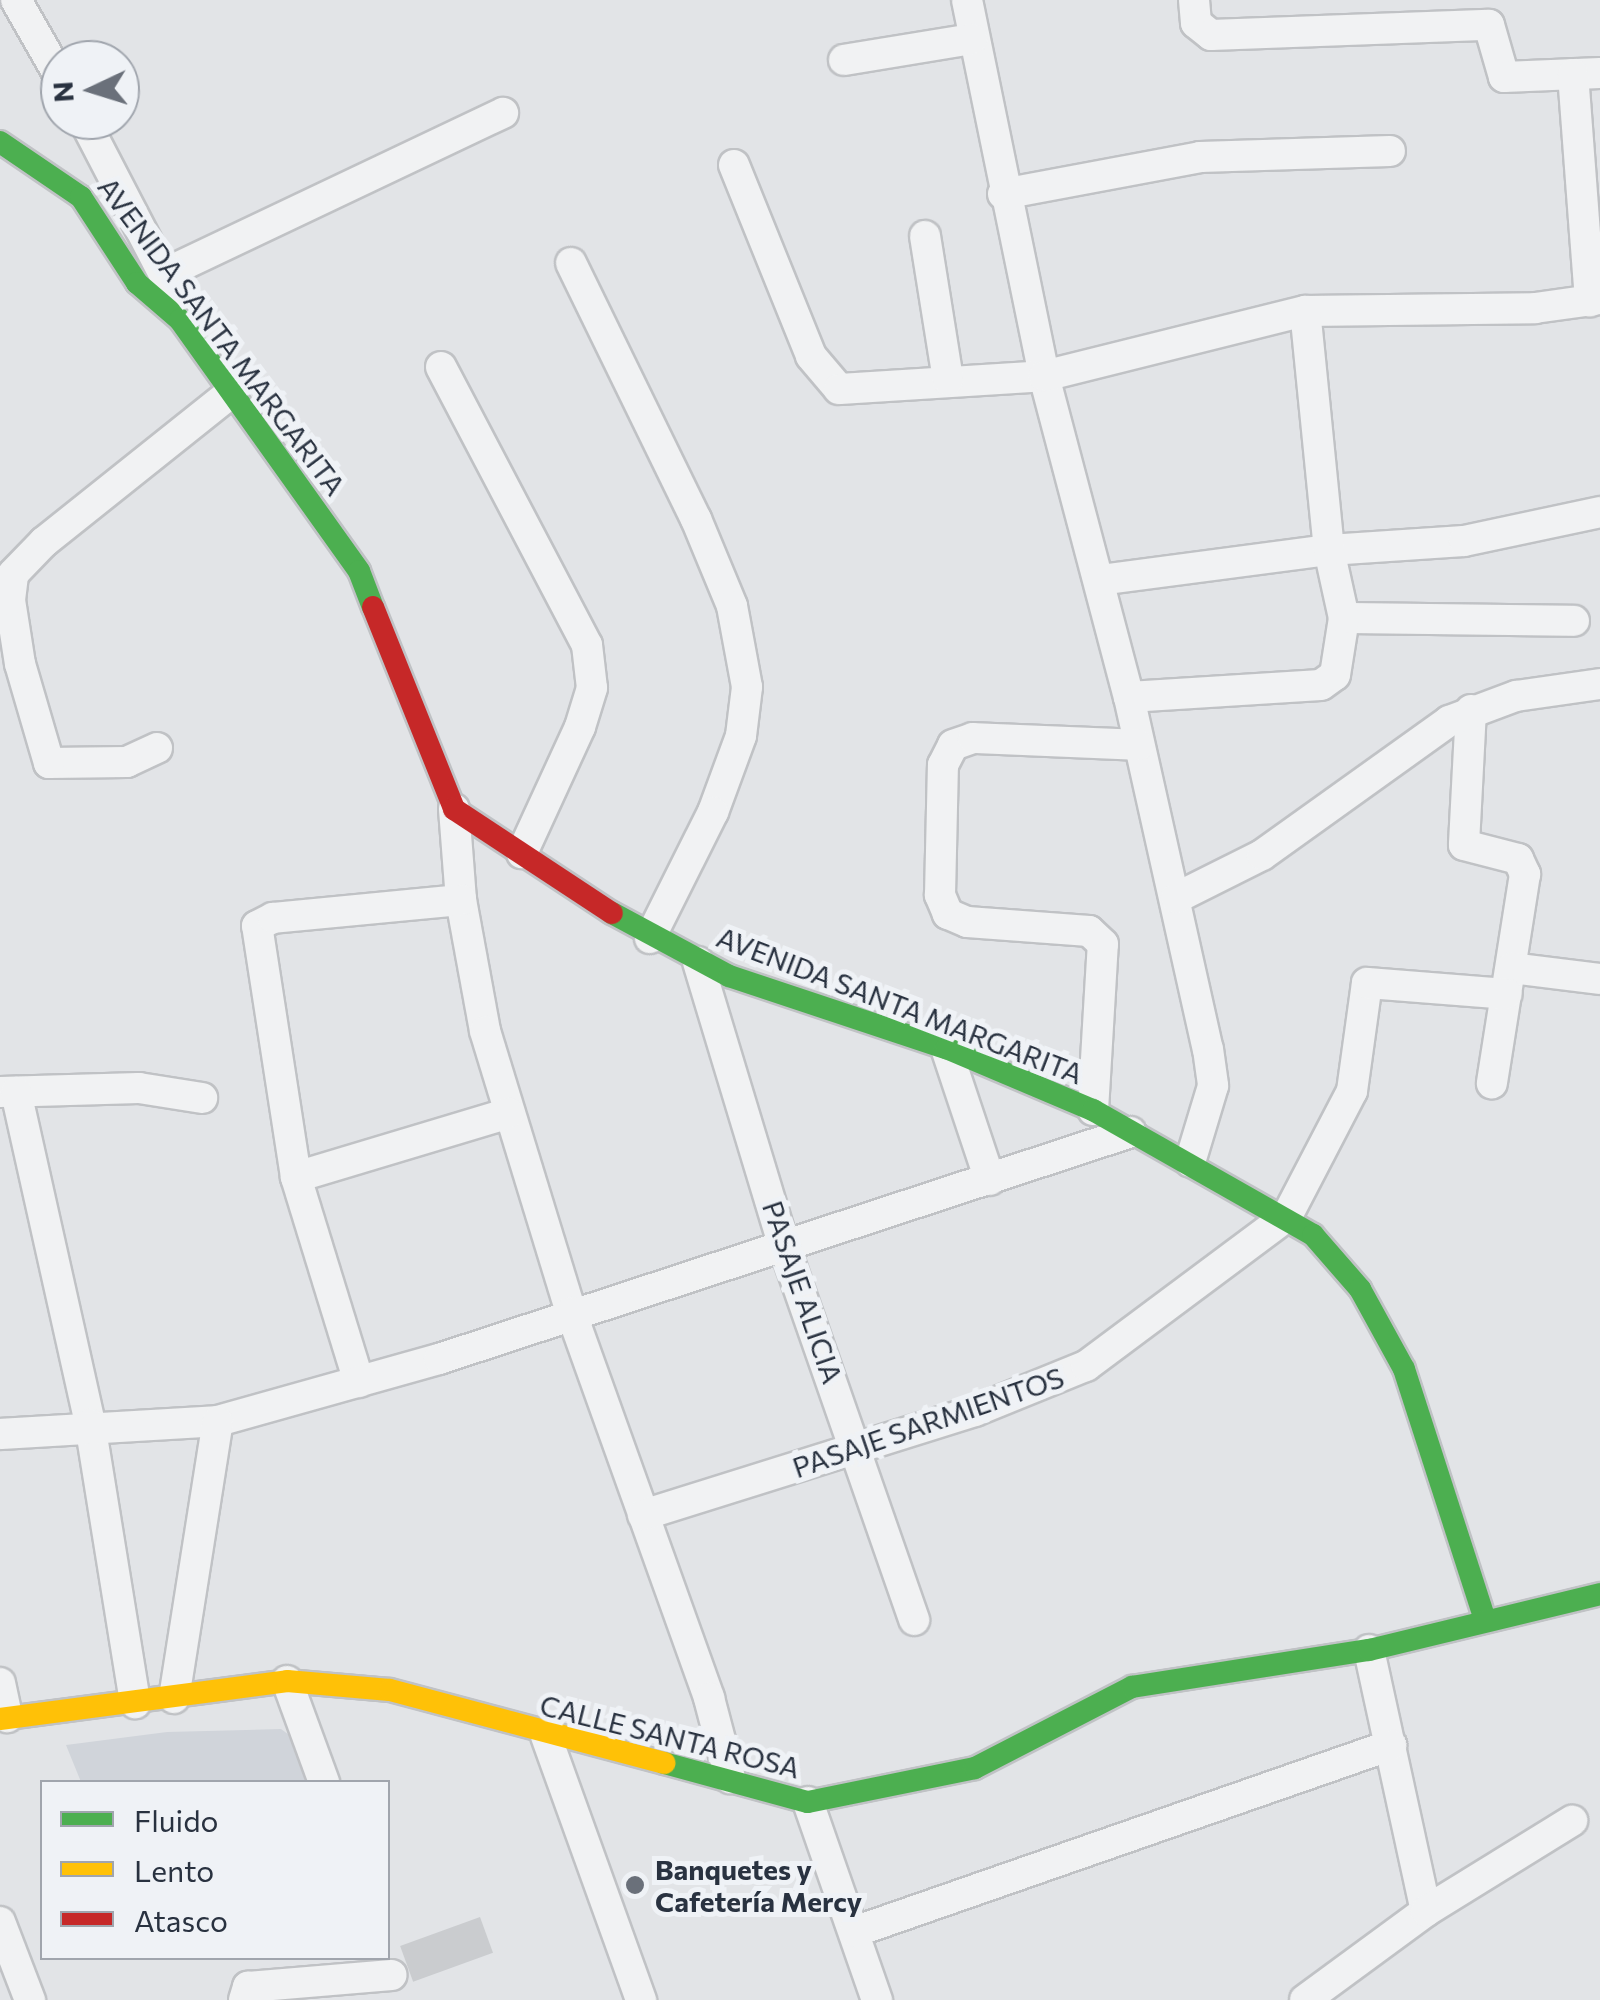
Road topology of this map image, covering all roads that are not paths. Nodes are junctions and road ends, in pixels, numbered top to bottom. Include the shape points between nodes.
1 (16, 0) edge
2 (967, 0) edge
3 (1194, 0) edge
4 (972, 39) junction
5 (40, 42) edge
6 (844, 60) dead end
7 (1586, 74) edge
8 (503, 113) dead end
9 (95, 140) edge
10 (0, 142) edge
11 (1390, 150) dead end
12 (734, 166) dead end
13 (1003, 194) junction
14 (925, 236) dead end
15 (571, 263) dead end
16 (168, 272) junction
17 (1595, 300) edge
18 (1304, 311) junction
19 (180, 320) junction
20 (441, 367) dead end
21 (1044, 376) junction
22 (948, 380) junction
23 (228, 395) junction
24 (1600, 512) edge
25 (1329, 550) junction
26 (1100, 580) junction
27 (1344, 618) junction
28 (1574, 621) dead end
29 (1600, 684) edge
30 (1129, 697) junction
31 (1471, 710) junction
32 (1139, 745) junction
33 (157, 748) dead end
34 (454, 809) junction
35 (522, 853) junction
36 (1176, 898) junction
37 (460, 900) junction
38 (650, 938) junction
39 (698, 962) junction
40 (1600, 979) edge
41 (1509, 981) junction
42 (946, 1048) junction
43 (1492, 1083) dead end
44 (8, 1092) edge
45 (202, 1098) dead end
46 (1093, 1110) junction
47 (509, 1113) junction
48 (1131, 1132) junction
49 (1190, 1162) junction
50 (296, 1177) junction
51 (990, 1180) junction
52 (1287, 1216) junction
53 (784, 1246) junction
54 (572, 1312) junction
55 (359, 1382) junction
56 (218, 1421) junction
57 (90, 1424) junction
58 (0, 1434) edge
59 (860, 1449) junction
60 (644, 1516) junction
61 (1600, 1594) edge
62 (1484, 1618) junction
63 (914, 1620) dead end
64 (1369, 1650) junction
65 (287, 1681) junction
66 (0, 1683) edge
67 (174, 1698) junction
68 (135, 1703) junction
69 (3, 1718) edge
70 (546, 1736) junction
71 (1392, 1745) junction
72 (730, 1778) junction
73 (323, 1780) edge
74 (808, 1802) junction
75 (1572, 1821) dead end
76 (1426, 1912) junction
77 (0, 1922) edge
78 (854, 1932) junction
79 (8, 1965) edge
80 (393, 1977) edge
81 (30, 2000) edge
82 (244, 2000) edge
83 (641, 2000) edge
84 (877, 2000) edge
85 (1305, 2000) edge

1 - 5 street
2 - 4 street
3 - 7 street via 1196,23 1211,35 1489,25 1504,77
4 - 6 street
4 - 13 street
7 - 17 street
8 - 16 street
9 - 16 street
10 - 19 street, AVENIDA SANTA MARGARITA via 82,196 137,283
11 - 13 street via 1200,157
12 - 22 street via 827,383 852,390
13 - 21 street
14 - 22 street
15 - 38 street via 696,519 732,606 748,687 741,736 713,812
16 - 19 street
17 - 18 street
18 - 21 street
18 - 25 street
19 - 23 street, AVENIDA SANTA MARGARITA
20 - 35 street via 587,646 592,688
21 - 22 street
21 - 26 street
23 - 33 street via 13,574 10,600 20,664 48,763 127,762
23 - 34 street, AVENIDA SANTA MARGARITA via 359,571
24 - 25 street via 1464,541
25 - 26 street
25 - 27 street
26 - 30 street
27 - 28 street
27 - 30 street via 1329,683
29 - 31 street
30 - 32 street
31 - 36 street via 1384,762 1262,855
31 - 41 street via 1464,845 1518,859 1525,869
32 - 36 street
32 - 46 street via 973,738 953,745 943,765 940,896 948,914 967,922 1089,931 1103,944
34 - 35 street, AVENIDA SANTA MARGARITA
34 - 37 street
35 - 38 street, AVENIDA SANTA MARGARITA
36 - 49 street via 1212,1086
37 - 47 street
37 - 50 street via 273,918 258,926
38 - 39 street, AVENIDA SANTA MARGARITA
39 - 42 street, AVENIDA SANTA MARGARITA
39 - 53 street, PASAJE ALICIA
40 - 41 street
41 - 43 street
41 - 52 street via 1367,983 1352,1091
42 - 46 street, AVENIDA SANTA MARGARITA
42 - 51 street
44 - 45 street via 140,1088
44 - 57 street
46 - 48 street, AVENIDA SANTA MARGARITA
47 - 50 street
47 - 54 street
48 - 49 street, AVENIDA SANTA MARGARITA
48 - 51 street
49 - 52 street, AVENIDA SANTA MARGARITA
50 - 55 street
51 - 53 street
52 - 59 street, PASAJE SARMIENTOS via 1086,1366
52 - 62 street, AVENIDA SANTA MARGARITA via 1360,1289 1393,1346
53 - 54 street
53 - 59 street, PASAJE ALICIA
54 - 55 street
54 - 60 street
55 - 56 street
56 - 57 street
56 - 67 street
57 - 58 street
57 - 68 street
59 - 60 street, PASAJE SARMIENTOS
59 - 63 street, PASAJE ALICIA
60 - 72 street
61 - 62 street, CALLE SANTA ROSA
62 - 64 street, CALLE SANTA ROSA
64 - 71 street
64 - 74 street, CALLE SANTA ROSA via 1132,1687 975,1768
65 - 67 street, CALLE SANTA ROSA
65 - 70 street, CALLE SANTA ROSA via 390,1690
65 - 73 street
66 - 69 street
67 - 68 street, CALLE SANTA ROSA
68 - 69 street, CALLE SANTA ROSA
70 - 72 street, CALLE SANTA ROSA
70 - 83 street
71 - 76 street
71 - 78 street
72 - 74 street, CALLE SANTA ROSA
74 - 78 street
75 - 76 street
76 - 85 street
77 - 79 street
78 - 84 street
79 - 81 street
80 - 82 street via 248,1987

